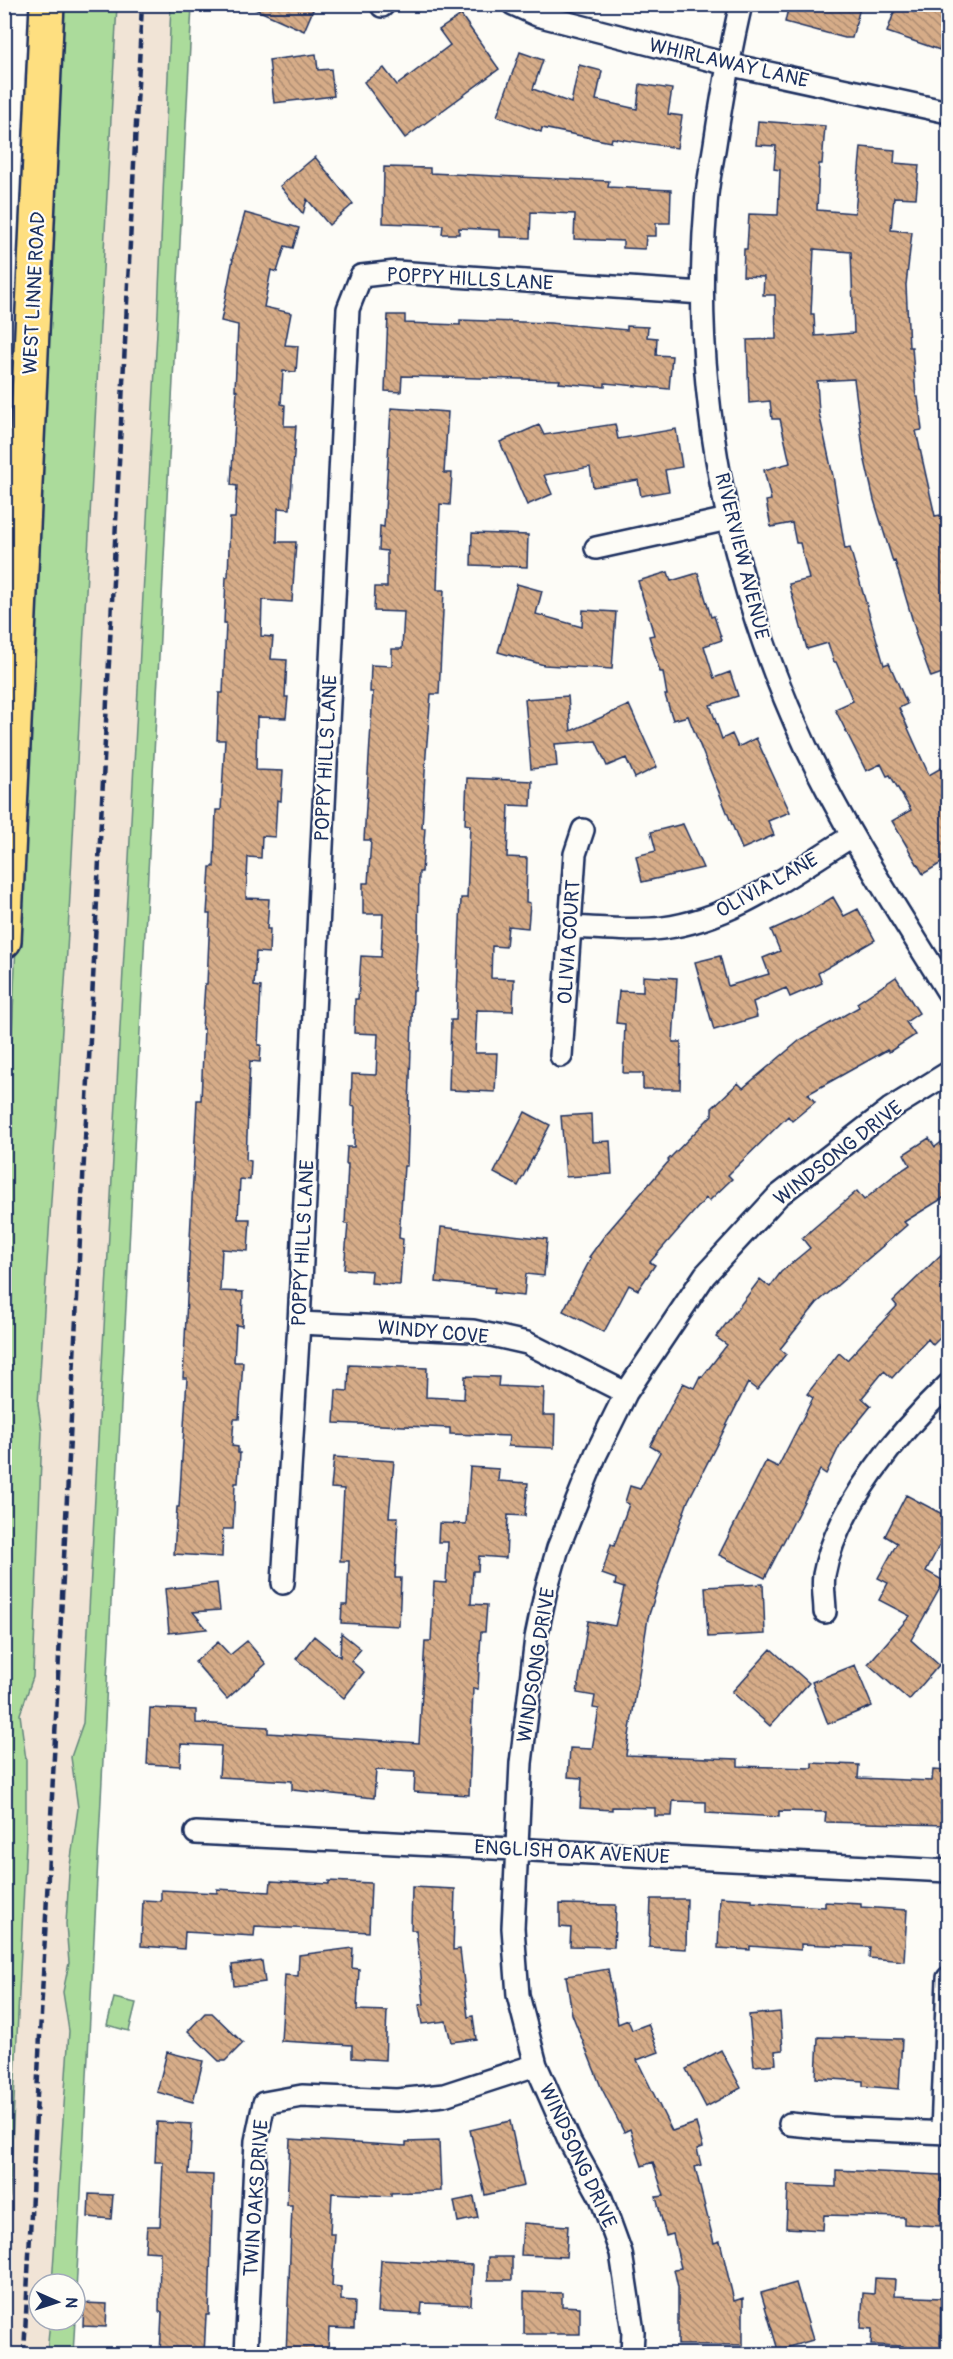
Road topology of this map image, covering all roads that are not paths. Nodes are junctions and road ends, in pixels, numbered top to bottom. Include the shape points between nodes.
1 (47, 4) edge
2 (513, 4) edge
3 (741, 4) edge
4 (727, 64) junction
5 (948, 112) edge
6 (702, 293) junction
7 (728, 519) junction
8 (596, 548) dead end
9 (583, 830) dead end
10 (852, 836) junction
11 (570, 927) junction
12 (4, 941) edge
13 (948, 992) edge
14 (561, 1056) dead end
15 (948, 1073) edge
16 (299, 1323) junction
17 (948, 1384) edge
18 (626, 1393) junction
19 (283, 1583) dead end
20 (825, 1612) dead end
21 (196, 1833) dead end
22 (516, 1849) junction
23 (948, 1871) edge
24 (948, 1978) edge
25 (536, 2065) junction
26 (790, 2124) dead end
27 (945, 2132) edge
28 (246, 2355) edge
29 (632, 2355) edge

1 - 12 main road, WEST LINNE ROAD
2 - 4 street, WHIRLAWAY LANE via 537,15
3 - 4 street, RIVERVIEW AVENUE
4 - 5 street, WHIRLAWAY LANE
4 - 6 street, RIVERVIEW AVENUE via 706,205
6 - 7 street, RIVERVIEW AVENUE via 706,379
6 - 16 street, POPPY HILLS LANE via 396,272 361,276 348,309
7 - 8 street
7 - 10 street, RIVERVIEW AVENUE via 770,664
9 - 11 street, OLIVIA COURT via 575,854
10 - 11 street, OLIVIA LANE via 740,905 702,921 660,929
10 - 13 street, RIVERVIEW AVENUE
11 - 14 street, OLIVIA COURT
15 - 18 street, WINDSONG DRIVE via 890,1109 778,1196 705,1275
16 - 18 street, WINDY COVE via 473,1331 527,1343
16 - 19 street, POPPY HILLS LANE
17 - 20 street via 873,1470 840,1526 824,1577
18 - 22 street, WINDSONG DRIVE via 596,1454 558,1548 546,1590 536,1638 521,1763
21 - 22 street, ENGLISH OAK AVENUE
22 - 23 street, ENGLISH OAK AVENUE
22 - 25 street, WINDSONG DRIVE via 513,1928 518,1995
24 - 27 street
25 - 28 street, TWIN OAKS DRIVE via 444,2095 397,2100 302,2096 264,2103 256,2141
25 - 29 street, WINDSONG DRIVE via 570,2142 601,2199 621,2253 633,2332
26 - 27 street

